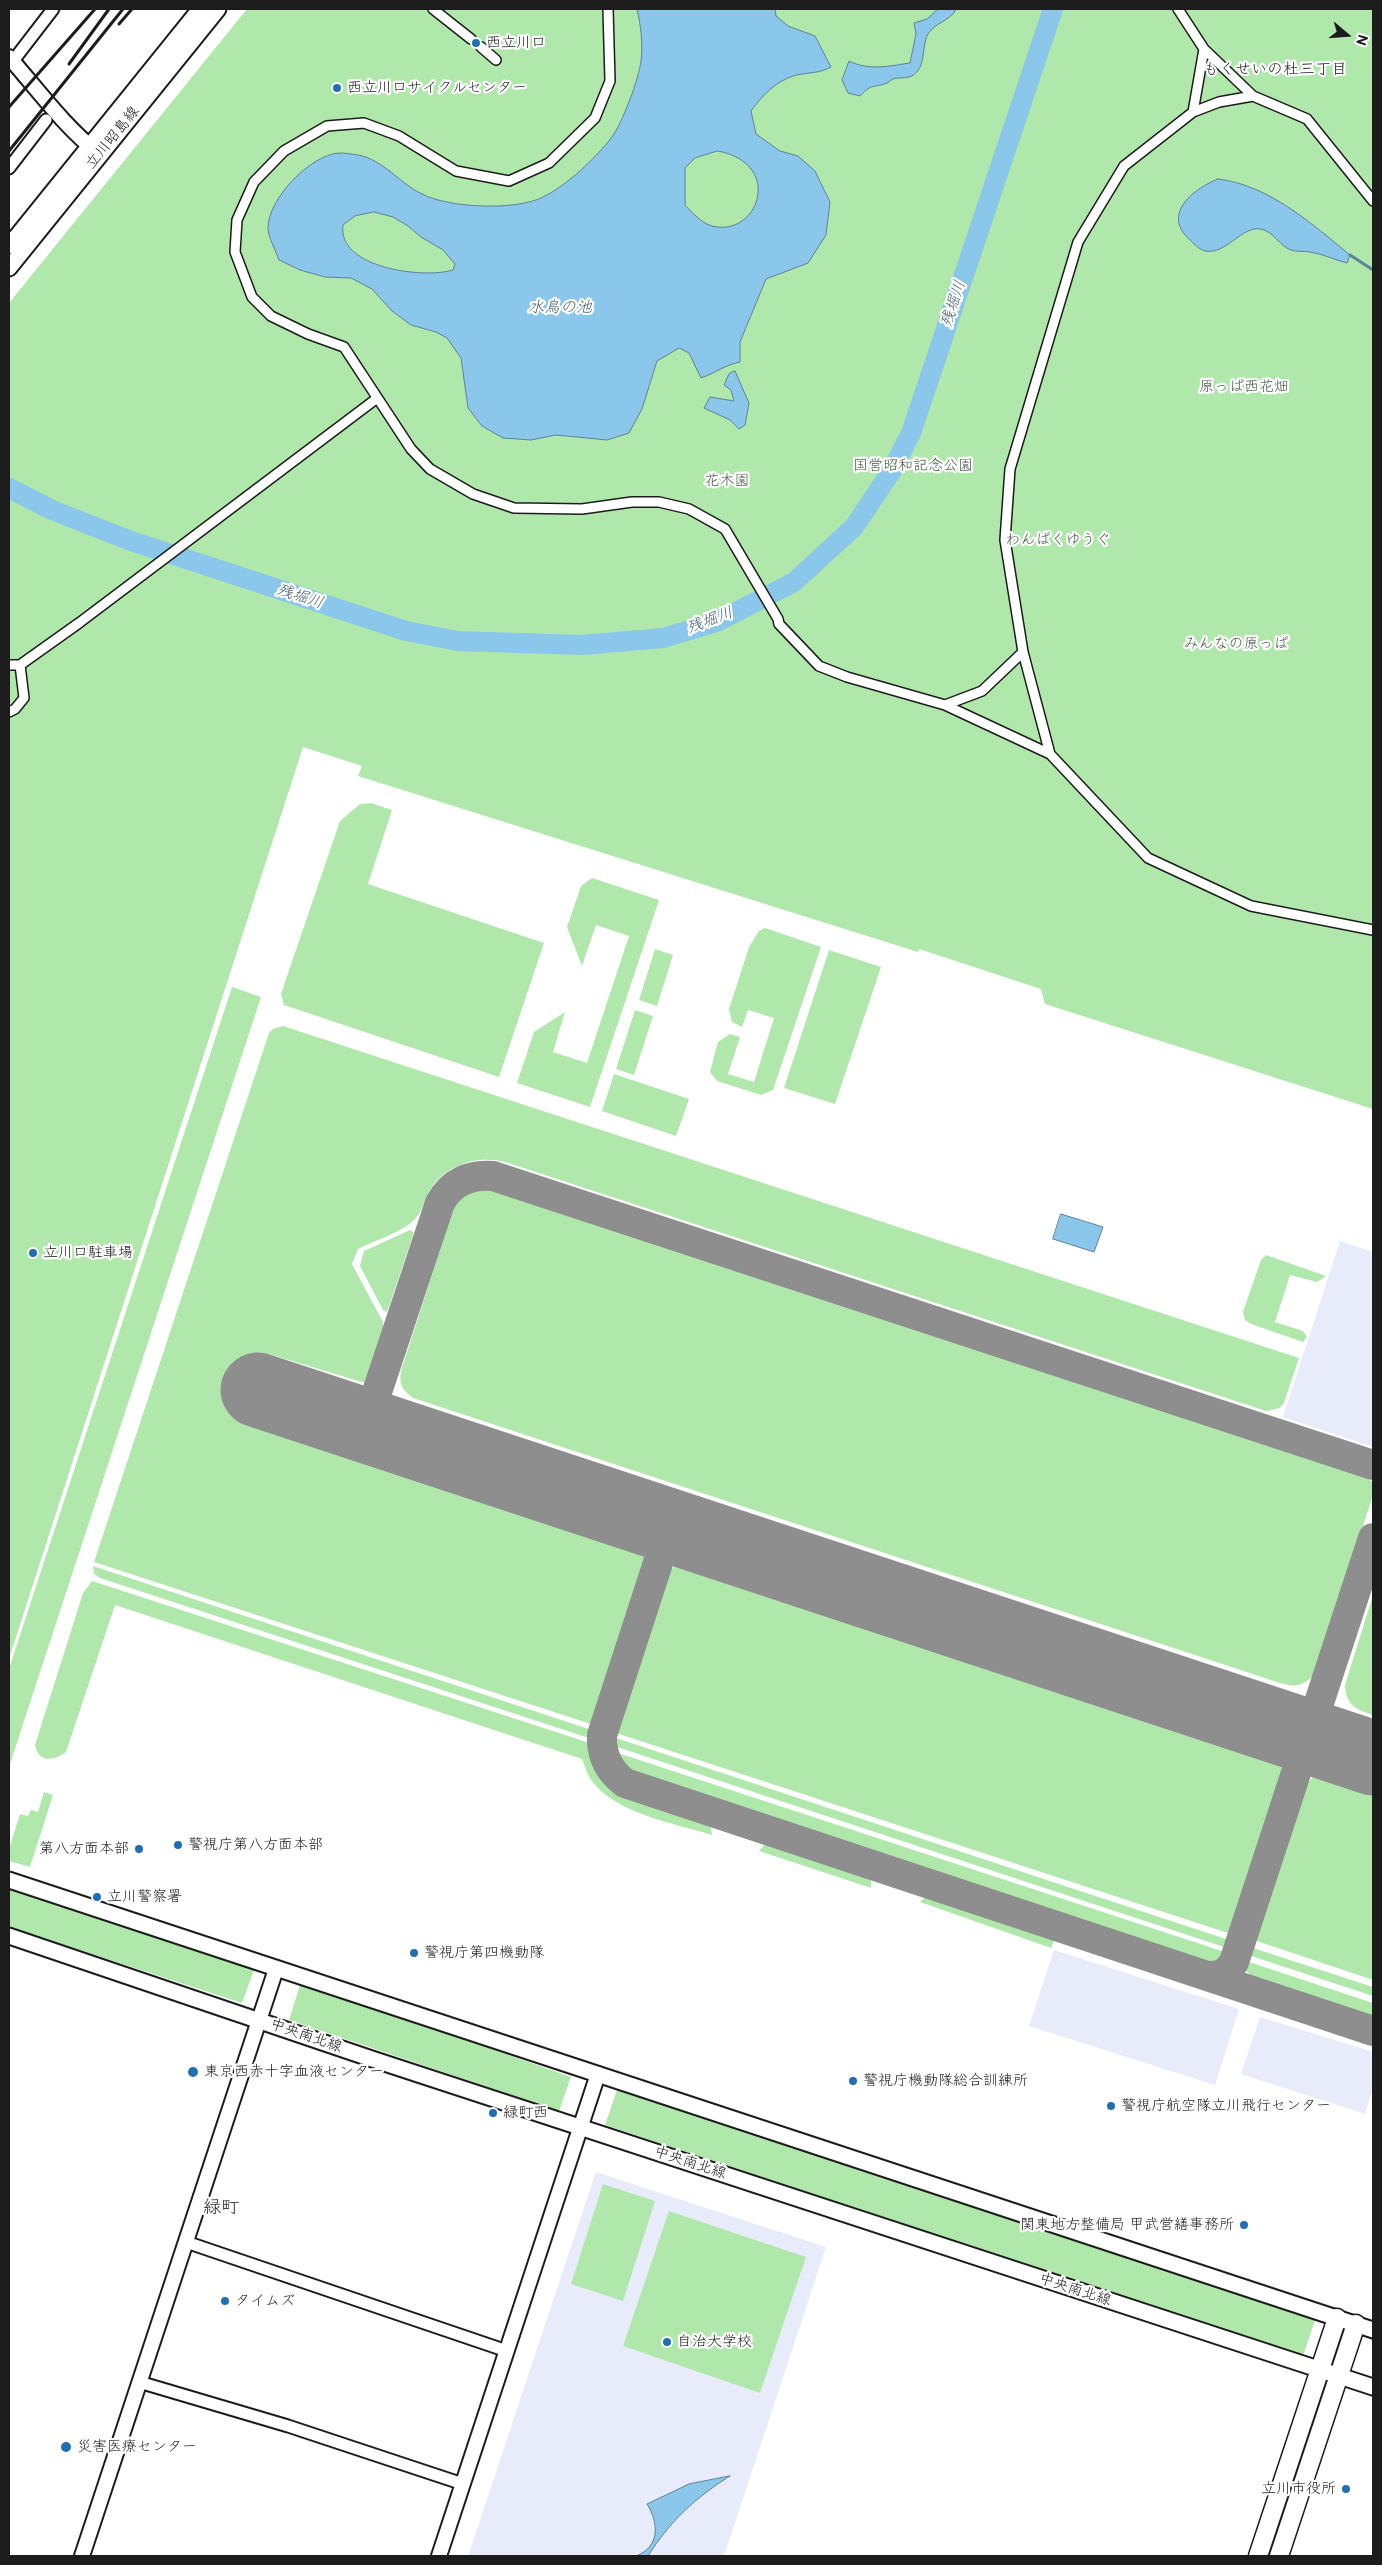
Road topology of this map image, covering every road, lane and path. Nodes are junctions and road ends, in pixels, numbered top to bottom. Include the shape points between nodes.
1 (53, 9) edge
2 (200, 9) edge
3 (218, 9) edge
4 (432, 9) edge
5 (608, 9) edge
6 (1178, 9) edge
7 (471, 39) dead end
8 (481, 47) dead end
9 (1204, 49) junction
10 (11, 59) edge
11 (496, 60) dead end
12 (1253, 96) junction
13 (1192, 112) junction
14 (46, 120) dead end
15 (95, 150) junction
16 (9, 168) edge
17 (1373, 201) edge
18 (9, 246) edge
19 (9, 268) edge
20 (376, 399) junction
21 (1023, 652) junction
22 (9, 665) edge
23 (20, 665) junction
24 (945, 705) junction
25 (9, 712) edge
26 (1050, 754) junction
27 (1373, 930) edge
28 (9, 1880) edge
29 (9, 1936) edge
30 (276, 1969) junction
31 (258, 2020) junction
32 (598, 2074) junction
33 (580, 2127) junction
34 (186, 2242) junction
35 (1337, 2318) junction
36 (1356, 2324) junction
37 (1373, 2330) edge
38 (506, 2350) junction
39 (1320, 2370) junction
40 (1339, 2376) junction
41 (139, 2382) junction
42 (1373, 2387) edge
43 (463, 2484) junction
44 (82, 2556) edge
45 (439, 2556) edge
46 (1258, 2556) edge
47 (1280, 2556) edge

1 - 10 street
2 - 15 main road, 立川昭島線
3 - 15 main road, 立川昭島線
4 - 7 street
5 - 20 street via 610,81 595,118 549,163 509,181 456,172 399,136 364,122 345,123 327,126 284,150 254,182 237,220 235,252 252,297 271,316 344,347
6 - 9 street
8 - 11 street
9 - 12 street
9 - 13 street
10 - 15 street via 55,113
12 - 13 street via 1219,102
12 - 17 street via 1307,119
13 - 21 street via 1124,166 1078,242 1010,469 1005,540
14 - 16 street
15 - 18 main road, 立川昭島線
15 - 19 main road, 立川昭島線
20 - 23 street
20 - 24 street via 411,449 430,469 474,494 514,508 582,509 659,502 689,509 725,529 779,624 818,666
21 - 24 street via 982,691
21 - 26 street
22 - 23 street
23 - 25 street via 24,698
24 - 26 street
26 - 27 street via 1148,858 1251,906
28 - 30 main road
29 - 31 main road, 中央南北線
30 - 31 street
30 - 32 main road
31 - 33 main road, 中央南北線
31 - 34 street
32 - 33 street
32 - 35 main road
33 - 38 street
33 - 39 main road, 中央南北線
34 - 38 street
34 - 41 street
35 - 36 main road
35 - 39 main road
36 - 37 main road
36 - 40 main road
38 - 43 street
39 - 40 main road, 中央南北線
39 - 46 main road
40 - 42 main road, 中央南北線
40 - 47 main road
41 - 43 street via 288,2426
41 - 44 street
43 - 45 street

